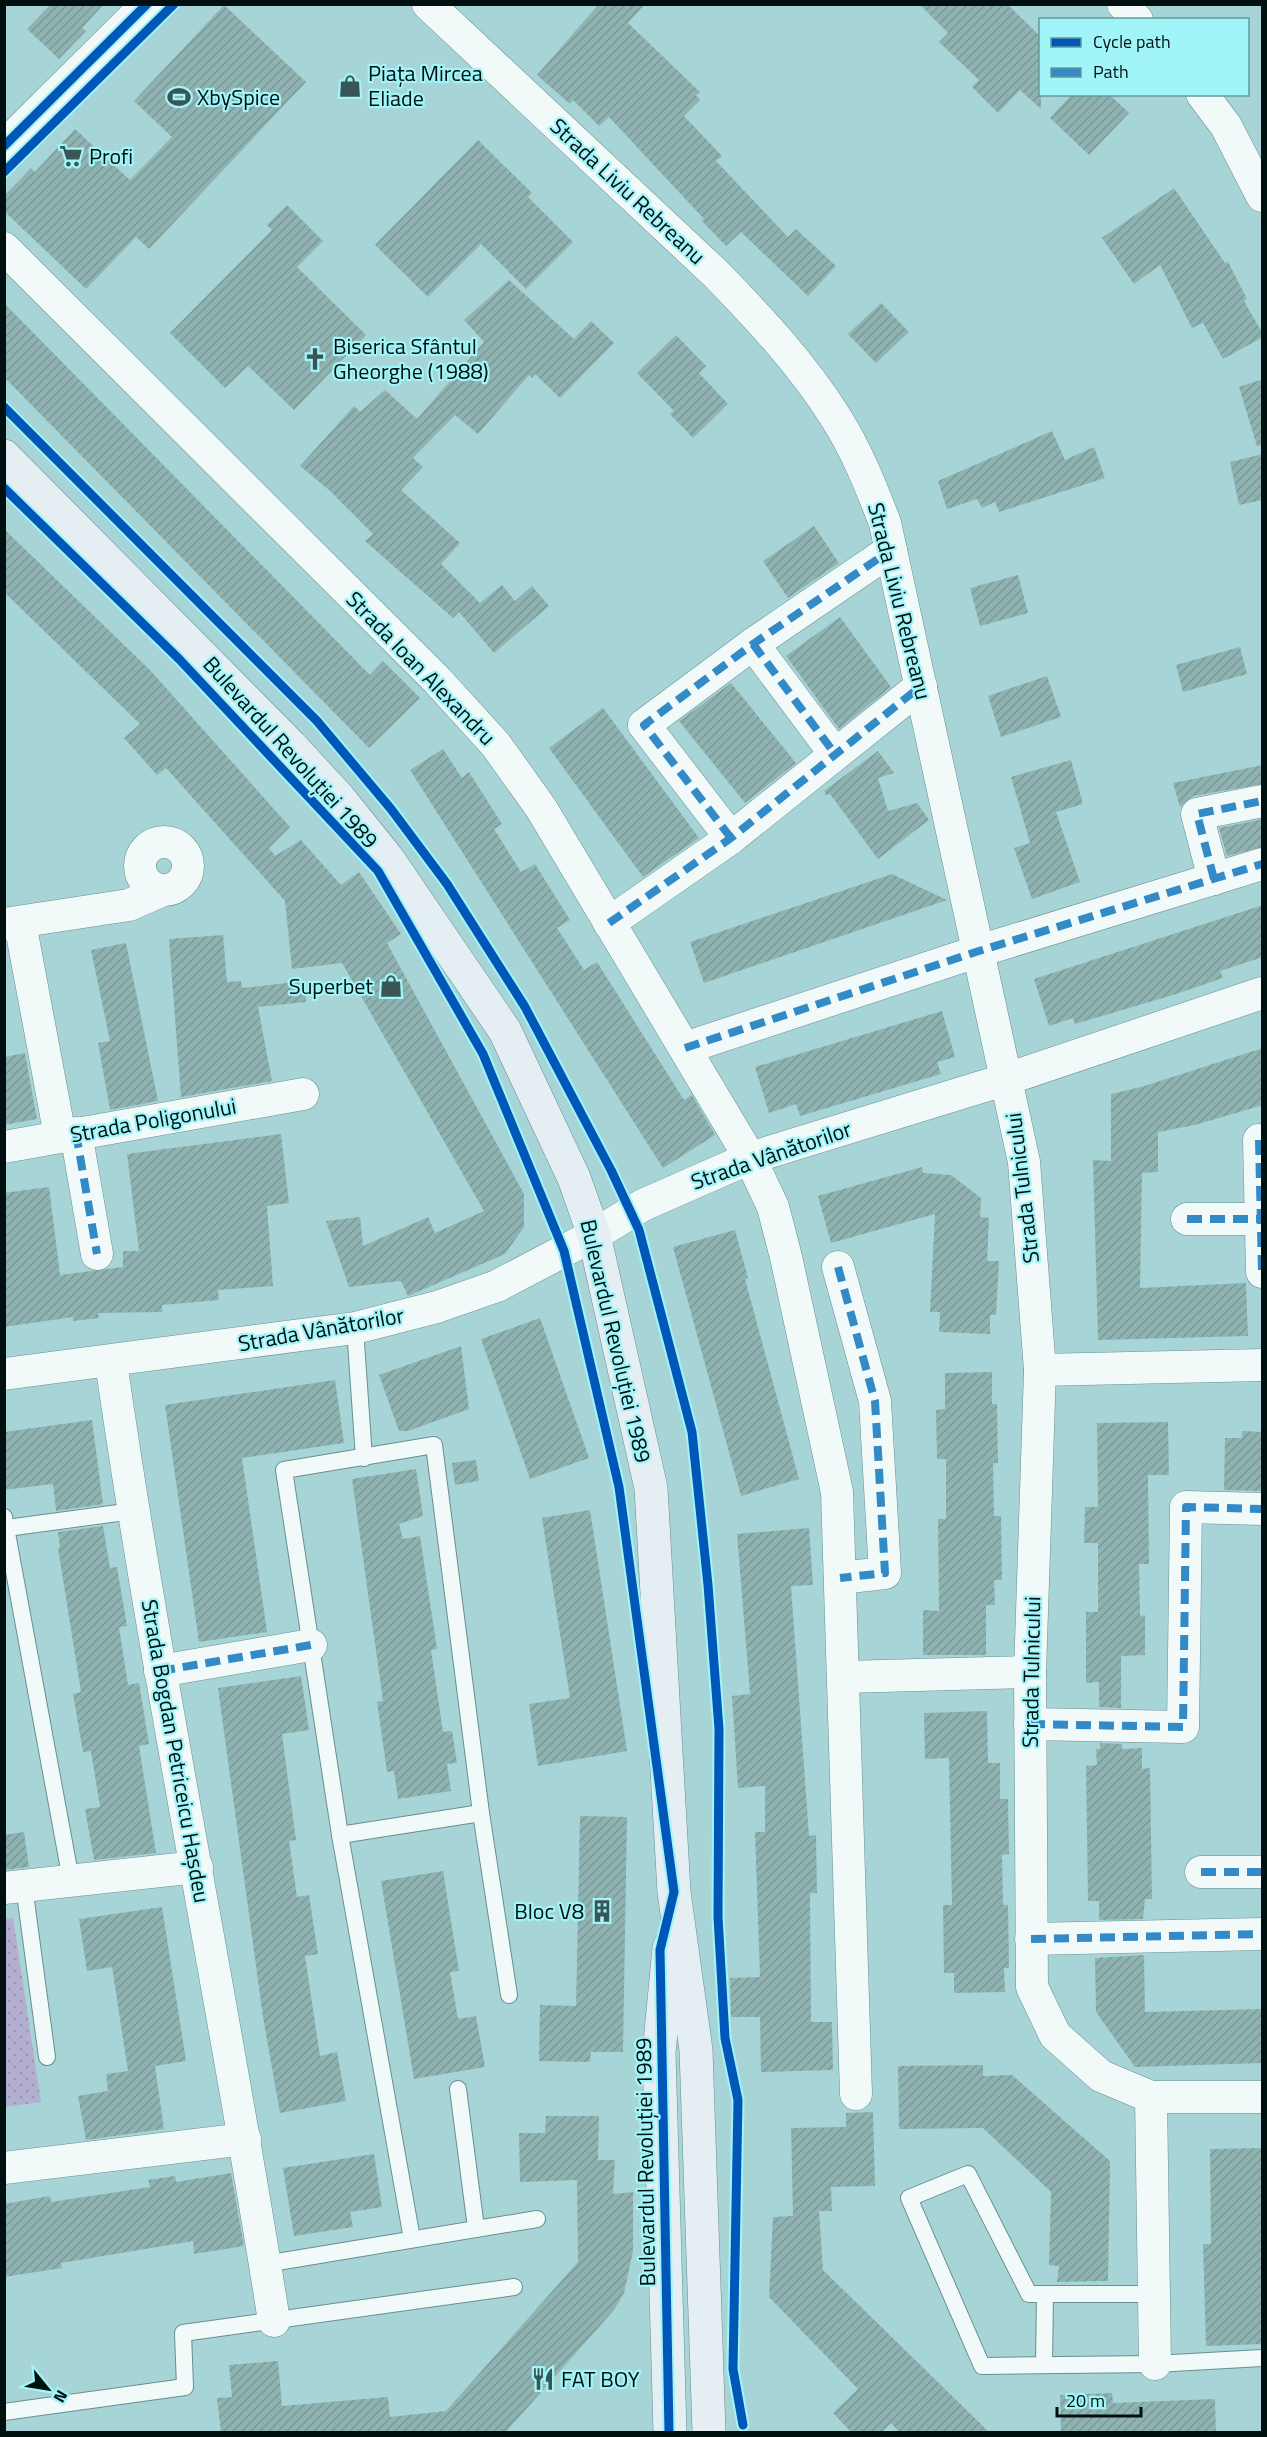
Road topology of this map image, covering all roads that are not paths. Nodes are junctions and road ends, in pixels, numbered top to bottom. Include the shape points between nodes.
1 (147, 4) edge
2 (428, 4) edge
3 (1123, 4) edge
4 (1135, 18) edge
5 (1204, 96) edge
6 (4, 146) edge
7 (1263, 196) edge
8 (4, 248) edge
9 (4, 456) edge
10 (891, 550) junction
11 (753, 644) junction
12 (921, 686) junction
13 (835, 754) junction
14 (1263, 801) edge
15 (731, 838) junction
16 (1263, 864) edge
17 (1214, 879) junction
18 (153, 883) dead end
19 (609, 922) junction
20 (12, 924) edge
21 (979, 951) junction
22 (1263, 993) edge
23 (685, 1048) junction
24 (1007, 1079) junction
25 (303, 1094) dead end
26 (68, 1135) junction
27 (1259, 1140) dead end
28 (4, 1147) edge
29 (750, 1158) junction
30 (1262, 1218) edge
31 (1187, 1219) dead end
32 (594, 1235) junction
33 (97, 1254) dead end
34 (838, 1267) dead end
35 (1263, 1272) edge
36 (355, 1328) junction
37 (111, 1362) junction
38 (1263, 1365) edge
39 (1040, 1370) junction
40 (4, 1374) edge
41 (364, 1458) junction
42 (1263, 1509) edge
43 (133, 1511) junction
44 (6, 1523) edge
45 (840, 1578) junction
46 (311, 1645) junction
47 (160, 1671) junction
48 (1030, 1672) junction
49 (845, 1677) junction
50 (1030, 1724) junction
51 (481, 1813) junction
52 (340, 1835) junction
53 (197, 1867) junction
54 (1201, 1872) dead end
55 (1263, 1872) edge
56 (71, 1881) junction
57 (14, 1887) edge
58 (674, 1892) junction
59 (1263, 1934) edge
60 (1031, 1938) junction
61 (509, 1995) dead end
62 (47, 2057) dead end
63 (458, 2089) dead end
64 (856, 2094) dead end
65 (1151, 2097) junction
66 (1263, 2097) edge
67 (245, 2139) junction
68 (4, 2168) edge
69 (537, 2219) dead end
70 (476, 2228) junction
71 (412, 2239) junction
72 (265, 2264) junction
73 (514, 2286) dead end
74 (1154, 2294) junction
75 (1045, 2295) junction
76 (274, 2321) junction
77 (1263, 2358) edge
78 (1155, 2364) junction
79 (1044, 2365) junction
80 (4, 2412) edge
81 (666, 2423) edge
82 (712, 2424) edge

1 - 6 street
2 - 10 street, Strada Liviu Rebreanu via 757,315 836,418 864,469
3 - 4 street
5 - 7 street via 1226,126
8 - 19 street, Strada Ioan Alexandru via 437,680 489,737 541,808
9 - 32 main road, Bulevardul Revoluției 1989 via 291,746 388,859 505,1031 574,1178
10 - 11 street
10 - 12 street, Strada Liviu Rebreanu
11 - 13 street
11 - 15 street via 644,725
12 - 13 street
12 - 21 street, Strada Liviu Rebreanu
13 - 15 street
14 - 17 street via 1197,814
15 - 19 street
16 - 17 street
17 - 21 street
18 - 20 street via 129,905
19 - 23 street, Strada Ioan Alexandru
20 - 26 street
21 - 23 street
21 - 24 street, Strada Liviu Rebreanu
22 - 24 street, Strada Vânătorilor
23 - 29 street, Strada Ioan Alexandru
24 - 29 street, Strada Vânătorilor
24 - 39 street, Strada Tulnicului via 1024,1162
25 - 26 street, Strada Poligonului
26 - 28 street, Strada Poligonului
26 - 33 street
27 - 30 street
29 - 32 street, Strada Vânătorilor via 643,1205
29 - 45 street, Strada Ioan Alexandru via 773,1207 837,1492
30 - 31 street
30 - 35 street
32 - 36 street, Strada Vânătorilor via 497,1286 437,1307
32 - 58 main road, Bulevardul Revoluției 1989 via 651,1488
34 - 45 street via 875,1401 885,1572
36 - 37 street, Strada Vânătorilor
36 - 41 lane
37 - 40 street, Strada Vânătorilor
37 - 43 street, Strada Bogdan Petriceicu Hașdeu
38 - 39 street
39 - 48 street, Strada Tulnicului
41 - 46 lane via 284,1470
41 - 51 lane via 434,1445
42 - 50 street via 1186,1507 1183,1727
43 - 44 lane
43 - 47 street, Strada Bogdan Petriceicu Hașdeu
44 - 56 lane
45 - 49 street, Strada Ioan Alexandru
46 - 47 street
46 - 52 lane
47 - 53 street, Strada Bogdan Petriceicu Hașdeu
48 - 49 street
48 - 50 street, Strada Tulnicului
49 - 64 street, Strada Ioan Alexandru
50 - 60 street, Strada Tulnicului
51 - 52 lane
51 - 61 lane
52 - 71 lane
53 - 56 street
53 - 67 street, Strada Bogdan Petriceicu Hașdeu
54 - 55 street
56 - 57 street
57 - 62 lane
58 - 81 main road, Bulevardul Revoluției 1989 via 659,2053
58 - 82 main road, Bulevardul Revoluției 1989 via 696,2050
59 - 60 street
60 - 65 street, Strada Tulnicului via 1032,1987 1055,2035 1101,2076
63 - 70 lane
65 - 66 street, Strada Tulnicului
65 - 74 street
67 - 68 street
67 - 72 street, Strada Bogdan Petriceicu Hașdeu
69 - 70 lane
70 - 71 lane
71 - 72 lane
72 - 76 street, Strada Bogdan Petriceicu Hașdeu
73 - 76 lane
74 - 75 lane
74 - 78 street
75 - 79 lane
75 - 79 lane via 1029,2295 968,2174 909,2198 982,2366
76 - 80 lane via 183,2333 185,2387
77 - 78 lane
78 - 79 lane

